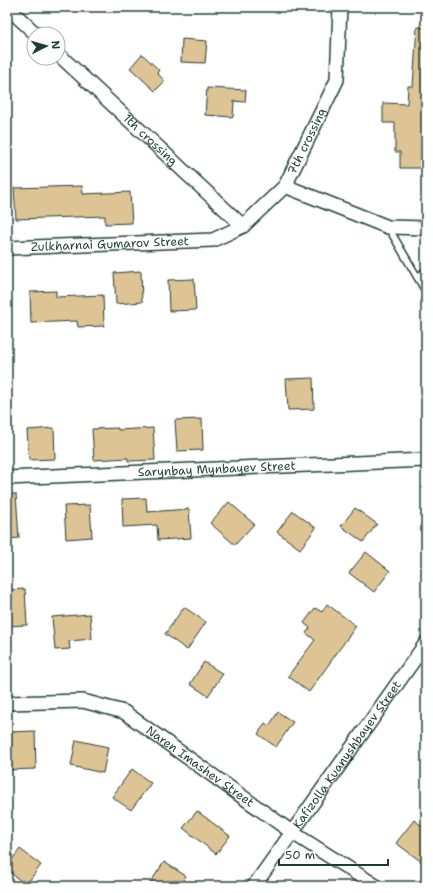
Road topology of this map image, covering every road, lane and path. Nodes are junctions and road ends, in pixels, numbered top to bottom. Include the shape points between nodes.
1 (7, 7) edge
2 (340, 7) edge
3 (27, 26) edge
4 (66, 61) edge
5 (285, 186) junction
6 (243, 226) junction
7 (388, 228) junction
8 (426, 228) edge
9 (213, 240) joint
10 (7, 248) edge
11 (426, 271) edge
12 (417, 278) junction
13 (426, 292) edge
14 (426, 460) edge
15 (7, 478) edge
16 (426, 643) edge
17 (7, 703) edge
18 (293, 833) junction
19 (254, 886) edge
20 (376, 886) edge

1 - 3 street
2 - 5 street, 7th crossing via 337,80
4 - 6 street, 1th crossing
5 - 6 street, 7th crossing
5 - 7 street
6 - 9 street, 7th crossing
7 - 8 street
7 - 12 lane
9 - 10 street, Zulkharnai Gumarov Street
11 - 12 lane
12 - 13 lane
14 - 15 street, Sarynbay Mynbayev Street
16 - 18 street, Kafizolla Kuanyshbayev Street
17 - 18 street, Naren Imashev Street via 83,701 124,712
18 - 19 street, Kafizolla Kuanyshbayev Street
18 - 20 street, Naren Imashev Street

